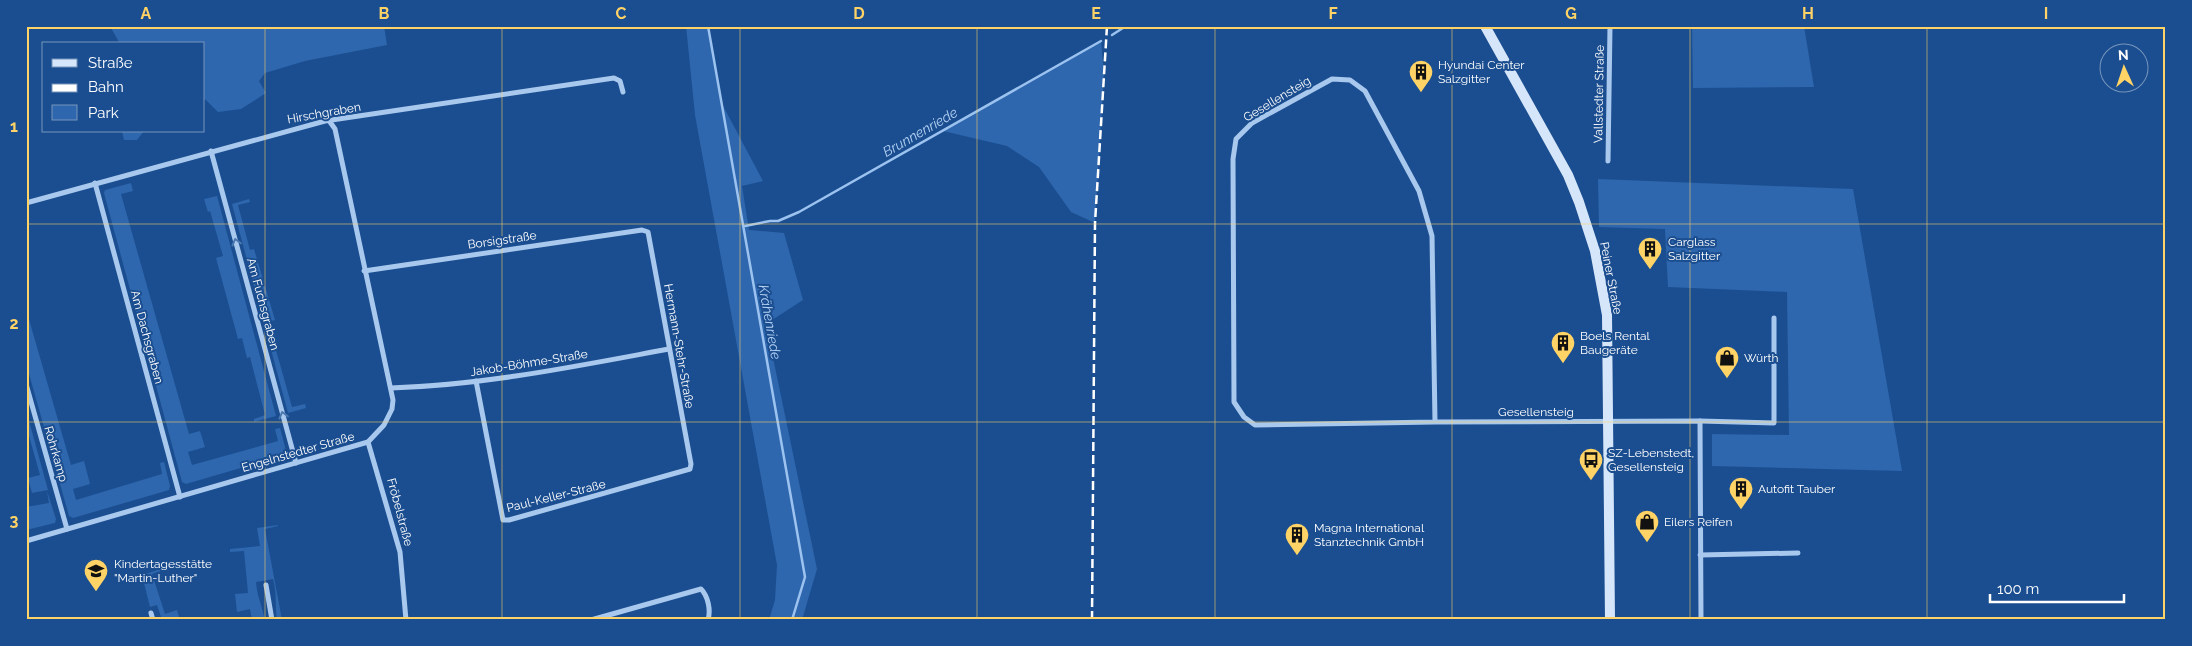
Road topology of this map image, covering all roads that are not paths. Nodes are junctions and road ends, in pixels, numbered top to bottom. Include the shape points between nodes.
1 (1485, 26) edge
2 (1610, 26) edge
3 (623, 92) dead end
4 (330, 122) junction
5 (211, 151) junction
6 (1608, 161) dead end
7 (95, 184) junction
8 (26, 203) edge
9 (642, 230) joint
10 (364, 271) junction
11 (1774, 318) dead end
12 (670, 349) junction
13 (476, 381) junction
14 (26, 384) edge
15 (391, 388) junction
16 (1700, 421) junction
17 (1435, 422) junction
18 (1607, 422) junction
19 (368, 442) junction
20 (296, 462) junction
21 (690, 469) joint
22 (180, 497) junction
23 (67, 529) junction
24 (26, 541) edge
25 (1798, 553) dead end
26 (1700, 555) junction
27 (266, 585) dead end
28 (151, 613) dead end
29 (153, 620) edge
30 (272, 620) edge
31 (406, 620) edge
32 (591, 620) edge
33 (708, 620) edge
34 (1610, 620) edge
35 (1701, 620) edge

1 - 18 main road, Peiner Straße via 1568,175 1595,251 1607,315
2 - 6 street, Vallstedter Straße
3 - 4 street, Hirschgraben via 620,81 614,78
4 - 5 street, Hirschgraben via 292,128
4 - 10 street, Engelnstedter Straße via 335,129
5 - 7 street, Hirschgraben
20 -> 5 street, Am Fuchsgraben
7 - 8 street, Hirschgraben
7 - 22 street, Am Dachsgraben
9 - 10 street, Borsigstraße
9 - 12 street, Hermann-Stehr-Straße via 650,236
10 - 15 street, Engelnstedter Straße
11 - 16 street, Gesellensteig via 1774,424
12 - 13 street, Jakob-Böhme-Straße
12 - 21 street, Hermann-Stehr-Straße
13 - 15 street, Jakob-Böhme-Straße
13 - 21 street, Paul-Keller-Straße via 503,520
14 - 23 street, Rohrkamp
15 - 19 street, Engelnstedter Straße via 390,414
16 - 18 street, Gesellensteig
16 - 26 street
17 - 17 street, Gesellensteig via 1255,425 1244,417 1234,402 1233,160 1236,139 1252,123 1332,79 1350,80 1365,91 1419,190 1432,236
17 - 18 street, Gesellensteig
18 - 34 main road, Peiner Straße
19 - 20 street, Engelnstedter Straße
19 - 31 street, Fröbelstraße via 400,552
20 - 22 street, Engelnstedter Straße
22 - 23 street, Engelnstedter Straße
23 - 24 street, Engelnstedter Straße
25 - 26 street
26 - 35 street
27 - 30 street
28 - 29 street
32 - 33 street via 701,589 710,610

